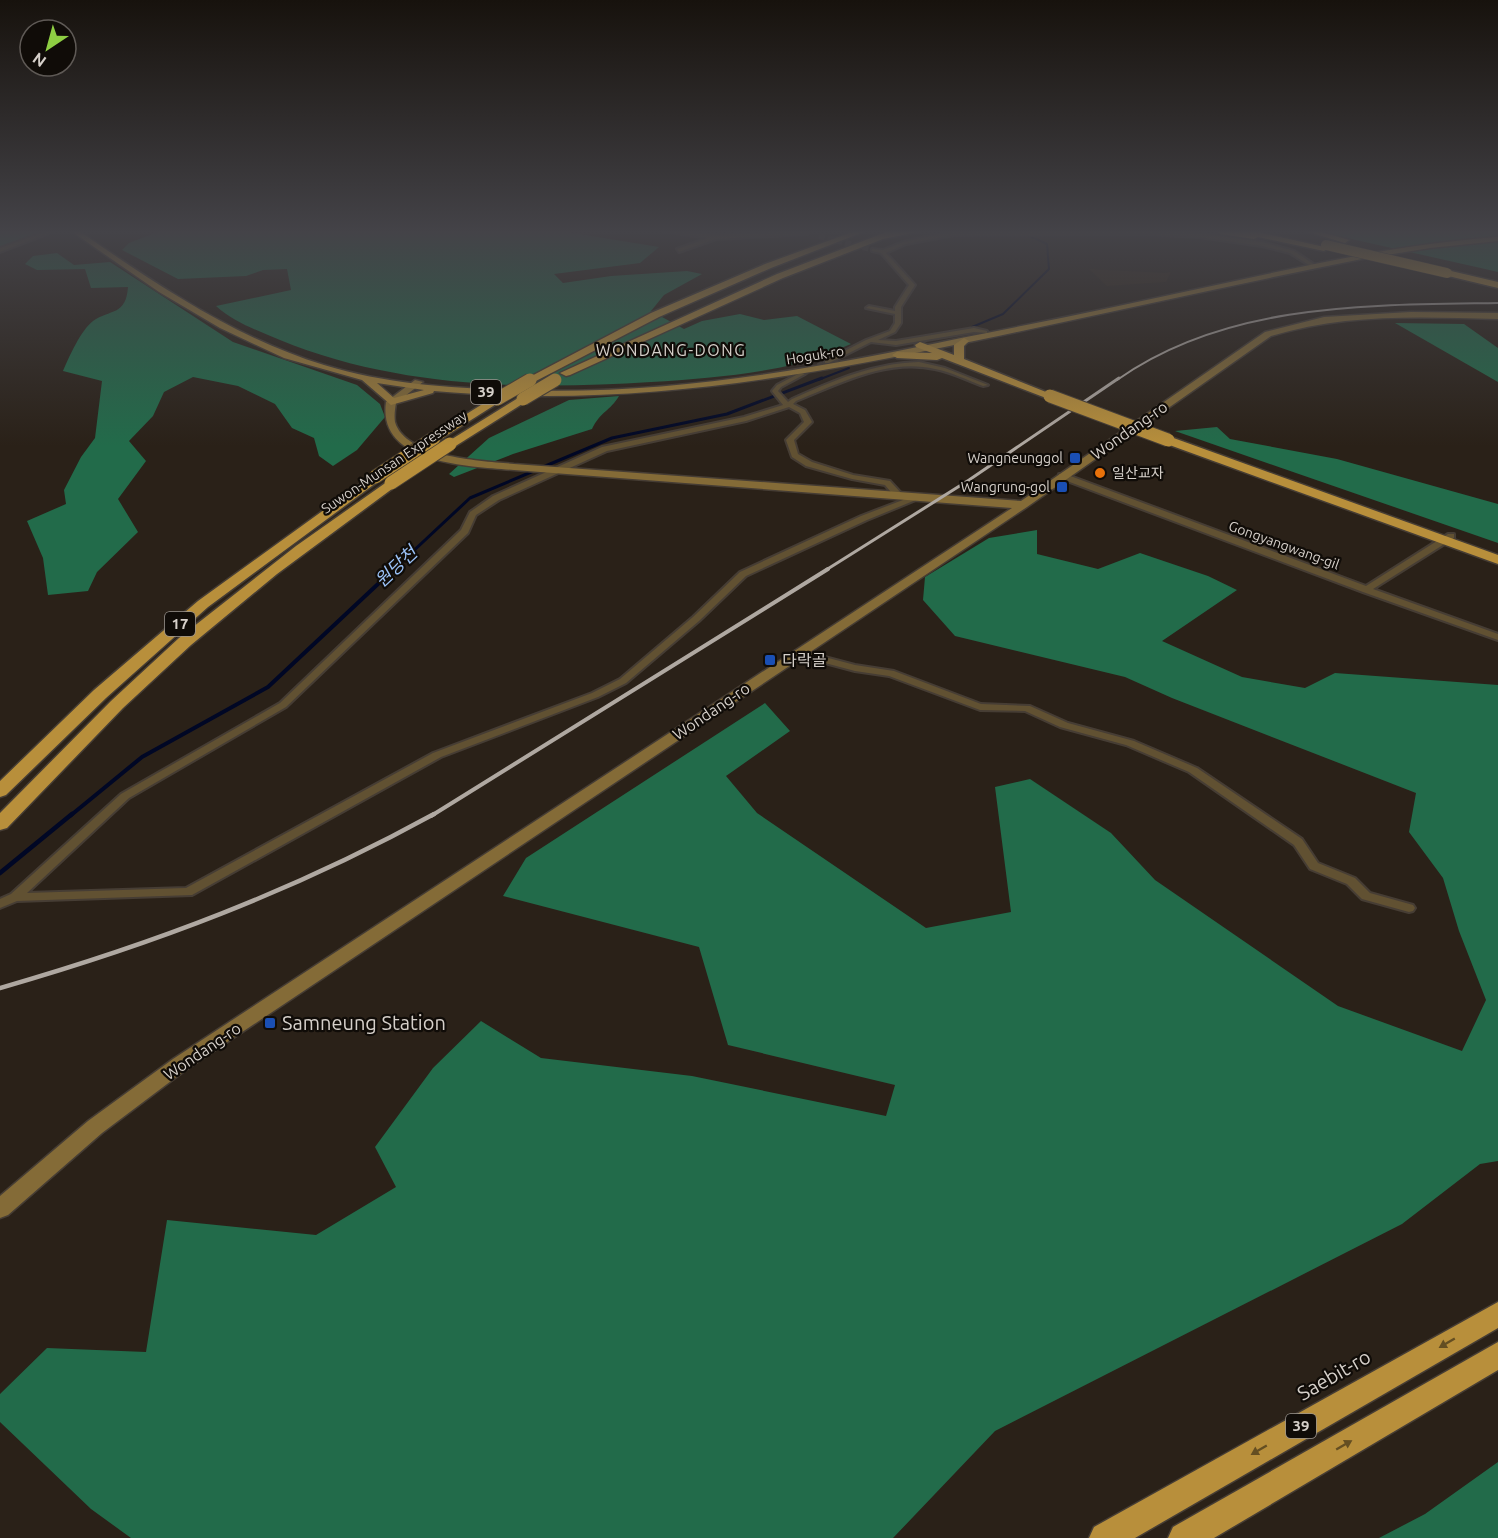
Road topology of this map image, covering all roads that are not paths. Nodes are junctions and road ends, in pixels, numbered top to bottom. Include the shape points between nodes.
1 (186, 303) edge
2 (194, 303) edge
3 (668, 303) edge
4 (683, 303) edge
5 (701, 303) edge
6 (723, 303) edge
7 (900, 303) edge
8 (1129, 303) edge
9 (1141, 303) edge
10 (869, 308) dead end
11 (898, 313) junction
12 (1498, 316) edge
13 (985, 332) junction
14 (868, 341) junction
15 (964, 341) junction
16 (927, 346) junction
17 (897, 355) junction
18 (958, 358) junction
19 (827, 362) tunnel mouth
20 (543, 372) junction
21 (566, 373) junction
22 (802, 374) tunnel mouth
23 (358, 376) junction
24 (416, 384) junction
25 (985, 385) dead end
26 (441, 388) junction
27 (391, 402) junction
28 (786, 403) junction
29 (556, 470) junction
30 (1062, 476) junction
31 (898, 495) junction
32 (919, 497) junction
33 (1023, 505) junction
34 (1448, 538) junction
35 (1498, 554) edge
36 (1498, 560) edge
37 (1366, 590) junction
38 (1498, 637) edge
39 (798, 653) junction
40 (0, 791) edge
41 (0, 825) edge
42 (15, 897) junction
43 (0, 904) edge
44 (1409, 908) dead end
45 (0, 1209) edge
46 (1498, 1314) edge
47 (1498, 1355) edge
48 (1105, 1538) edge
49 (1184, 1538) edge

1 - 23 main road, Hoguk-ro / 39 via 247,340 322,368
2 - 24 main road, Hoguk-ro / 39 via 251,337 326,364
3 - 20 highway via 566,355
4 - 20 highway, Suwon-Munsan Expressway / 17
5 - 21 highway, Suwon-Munsan Expressway / 17
6 - 21 highway
7 - 11 street
8 - 13 main road, Hoguk-ro
9 - 15 main road, Hoguk-ro
10 - 11 street
11 - 14 street via 898,323 892,332
12 - 30 main road, Wondang-ro via 1349,317 1268,334
13 - 14 street via 974,330 896,343
13 - 16 main road, Hoguk-ro
14 - 19 street
15 - 16 main road, Hoguk-ro
15 - 18 highway via 959,345
16 - 17 main road, Hoguk-ro / 39
16 - 18 highway
16 - 24 main road, Hoguk-ro / 39 via 682,385 567,390
17 - 18 highway
17 - 26 main road, Hoguk-ro / 39 via 686,388 562,394
18 - 34 highway, bridge
20 - 40 highway, Suwon-Munsan Expressway / 17, bridge via 375,477 203,604 100,694
21 - 41 highway, Suwon-Munsan Expressway / 17, bridge via 391,483 276,568 191,636 122,700
22 - 28 street via 775,391
23 - 24 main road, Hoguk-ro / 39
23 - 27 main road via 387,395
24 - 26 main road, Hoguk-ro / 39
24 - 27 main road
25 - 28 street via 936,367 906,365 868,372
26 - 27 main road
27 - 29 main road via 392,427 409,445 439,457
28 - 29 street via 746,419 605,449
28 - 31 street via 808,417 808,422 790,440 795,455 833,472 887,483
29 - 31 main road
29 - 42 street via 496,498 473,514 465,531 283,705 125,796
30 - 33 main road, Wondang-ro
30 - 37 street, Gongyangwang-gil
31 - 32 main road
32 - 33 main road
32 - 42 street via 742,574 623,681 437,754 188,892
33 - 39 main road, Wondang-ro
34 - 35 highway
34 - 36 highway
34 - 37 street
37 - 38 street, Gongyangwang-gil
39 - 44 street via 891,673 980,707 1027,708 1064,725 1130,743 1193,770 1298,842 1314,866 1351,882 1366,896
39 - 45 main road, Wondang-ro via 180,1065 95,1127
42 - 43 street
46 -> 48 highway, Saebit-ro / 39
49 -> 47 highway, 39

